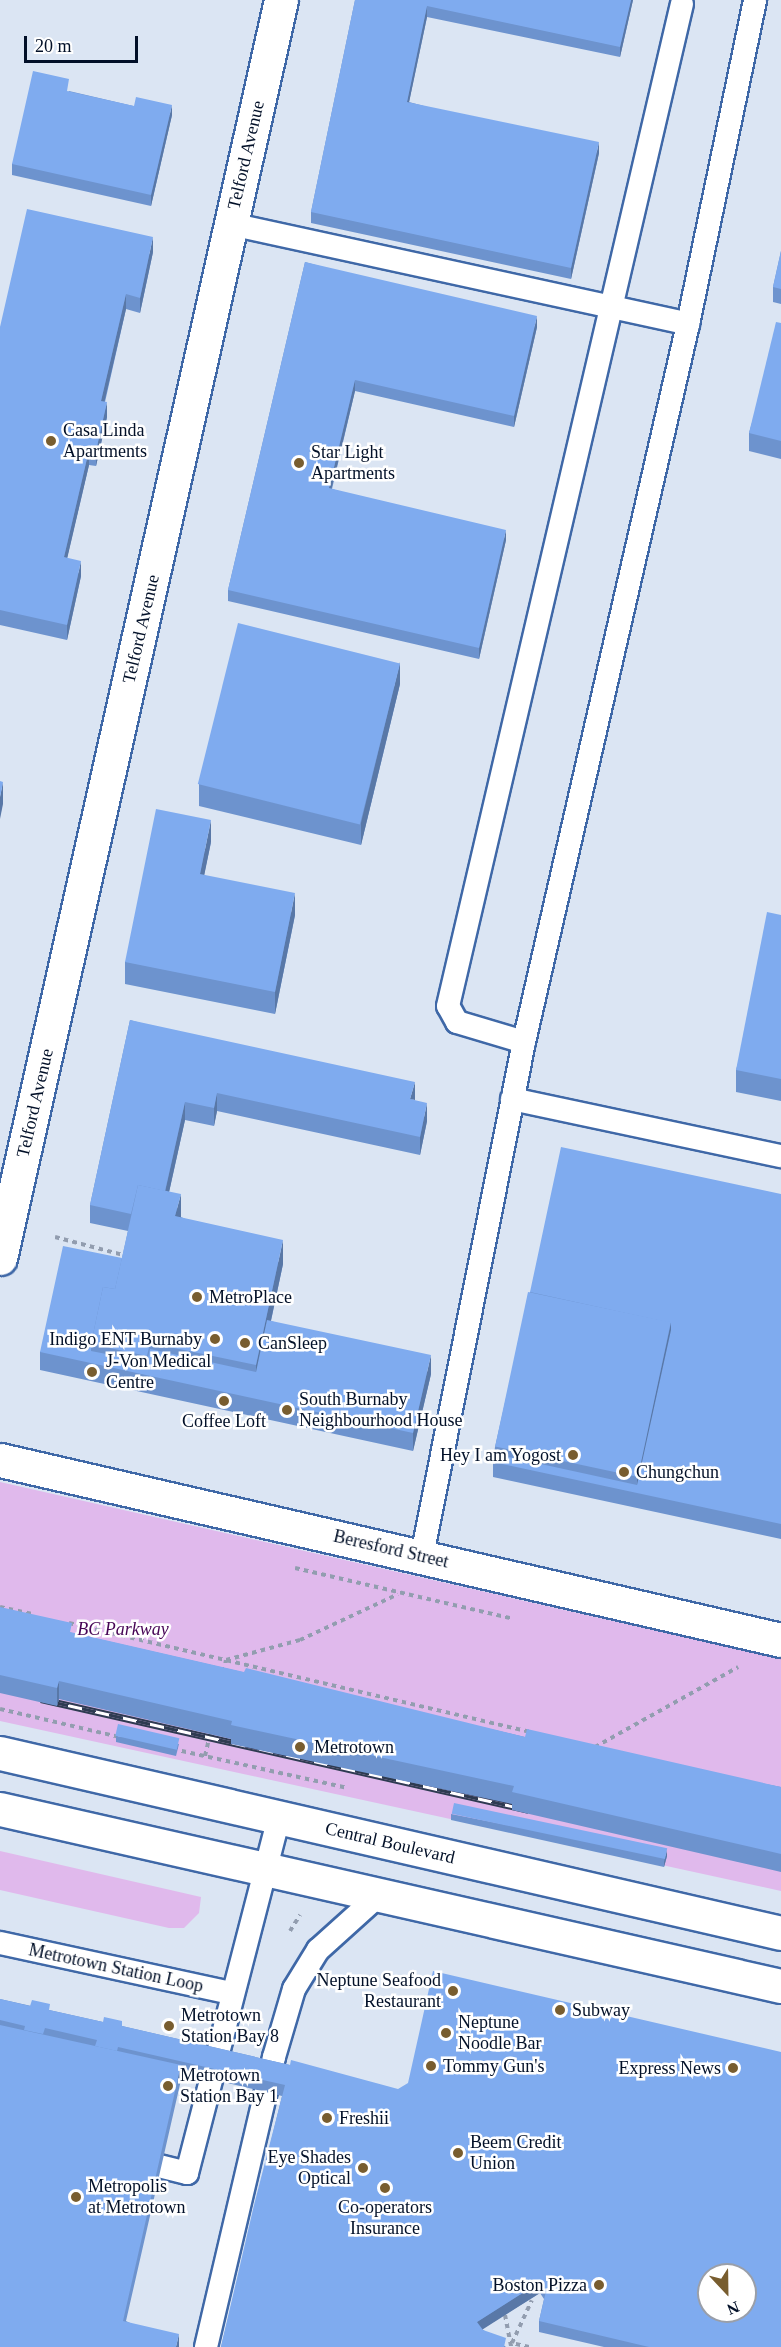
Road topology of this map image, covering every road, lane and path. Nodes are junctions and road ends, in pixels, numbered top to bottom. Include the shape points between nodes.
1 (281, 0) edge
2 (755, 0) edge
3 (682, 4) dead end
4 (231, 224) junction
5 (612, 307) junction
6 (688, 324) junction
7 (524, 1042) junction
8 (513, 1099) junction
9 (781, 1156) edge
10 (55, 1237) dead end
11 (128, 1256) edge
12 (0, 1258) edge
13 (0, 1460) edge
14 (422, 1557) junction
15 (399, 1594) dead end
16 (0, 1607) edge
17 (34, 1615) edge
18 (57, 1620) edge
19 (766, 1636) edge
20 (226, 1660) junction
21 (223, 1677) edge
22 (0, 1709) edge
23 (210, 1734) edge
24 (537, 1734) edge
25 (131, 1740) edge
26 (583, 1744) edge
27 (163, 1747) edge
28 (595, 1747) junction
29 (606, 1750) edge
30 (0, 1753) edge
31 (205, 1756) junction
32 (348, 1788) dead end
33 (0, 1809) edge
34 (279, 1818) junction
35 (265, 1869) junction
36 (379, 1895) junction
37 (714, 1918) junction
38 (781, 1933) edge
39 (0, 1943) edge
40 (701, 1967) junction
41 (781, 1986) edge
42 (232, 1993) junction
43 (159, 2166) edge
44 (532, 2300) edge
45 (505, 2315) edge
46 (511, 2345) edge
47 (206, 2347) edge
48 (529, 2347) edge

1 - 4 street, Telford Avenue
2 - 6 lane
3 - 5 lane
4 - 5 lane
4 - 12 street, Telford Avenue
5 - 6 lane
5 - 7 lane via 448,1006 457,1022
6 - 7 lane
7 - 8 lane
8 - 9 lane
8 - 14 lane
10 - 11 path
13 - 14 street, Beresford Street
14 - 19 street, Beresford Street
15 - 20 path via 300,1640
16 - 17 path
18 - 20 path
19 - 28 path via 738,1667
20 - 21 path
20 - 24 path
22 - 25 path
23 - 31 path
26 - 28 path
27 - 31 path
28 - 29 path
30 - 34 street, Central Boulevard
31 - 32 path
33 - 35 street
34 - 35 lane
34 - 37 street, Central Boulevard
35 - 36 street
35 - 42 lane
36 - 40 street
36 - 47 lane via 318,1950 294,1989 274,2057
37 - 38 street, Central Boulevard
37 - 40 street
39 - 42 lane, Metrotown Station Loop
40 - 41 street
42 - 43 lane via 187,2173
44 - 46 path
45 - 46 path
46 - 48 path

